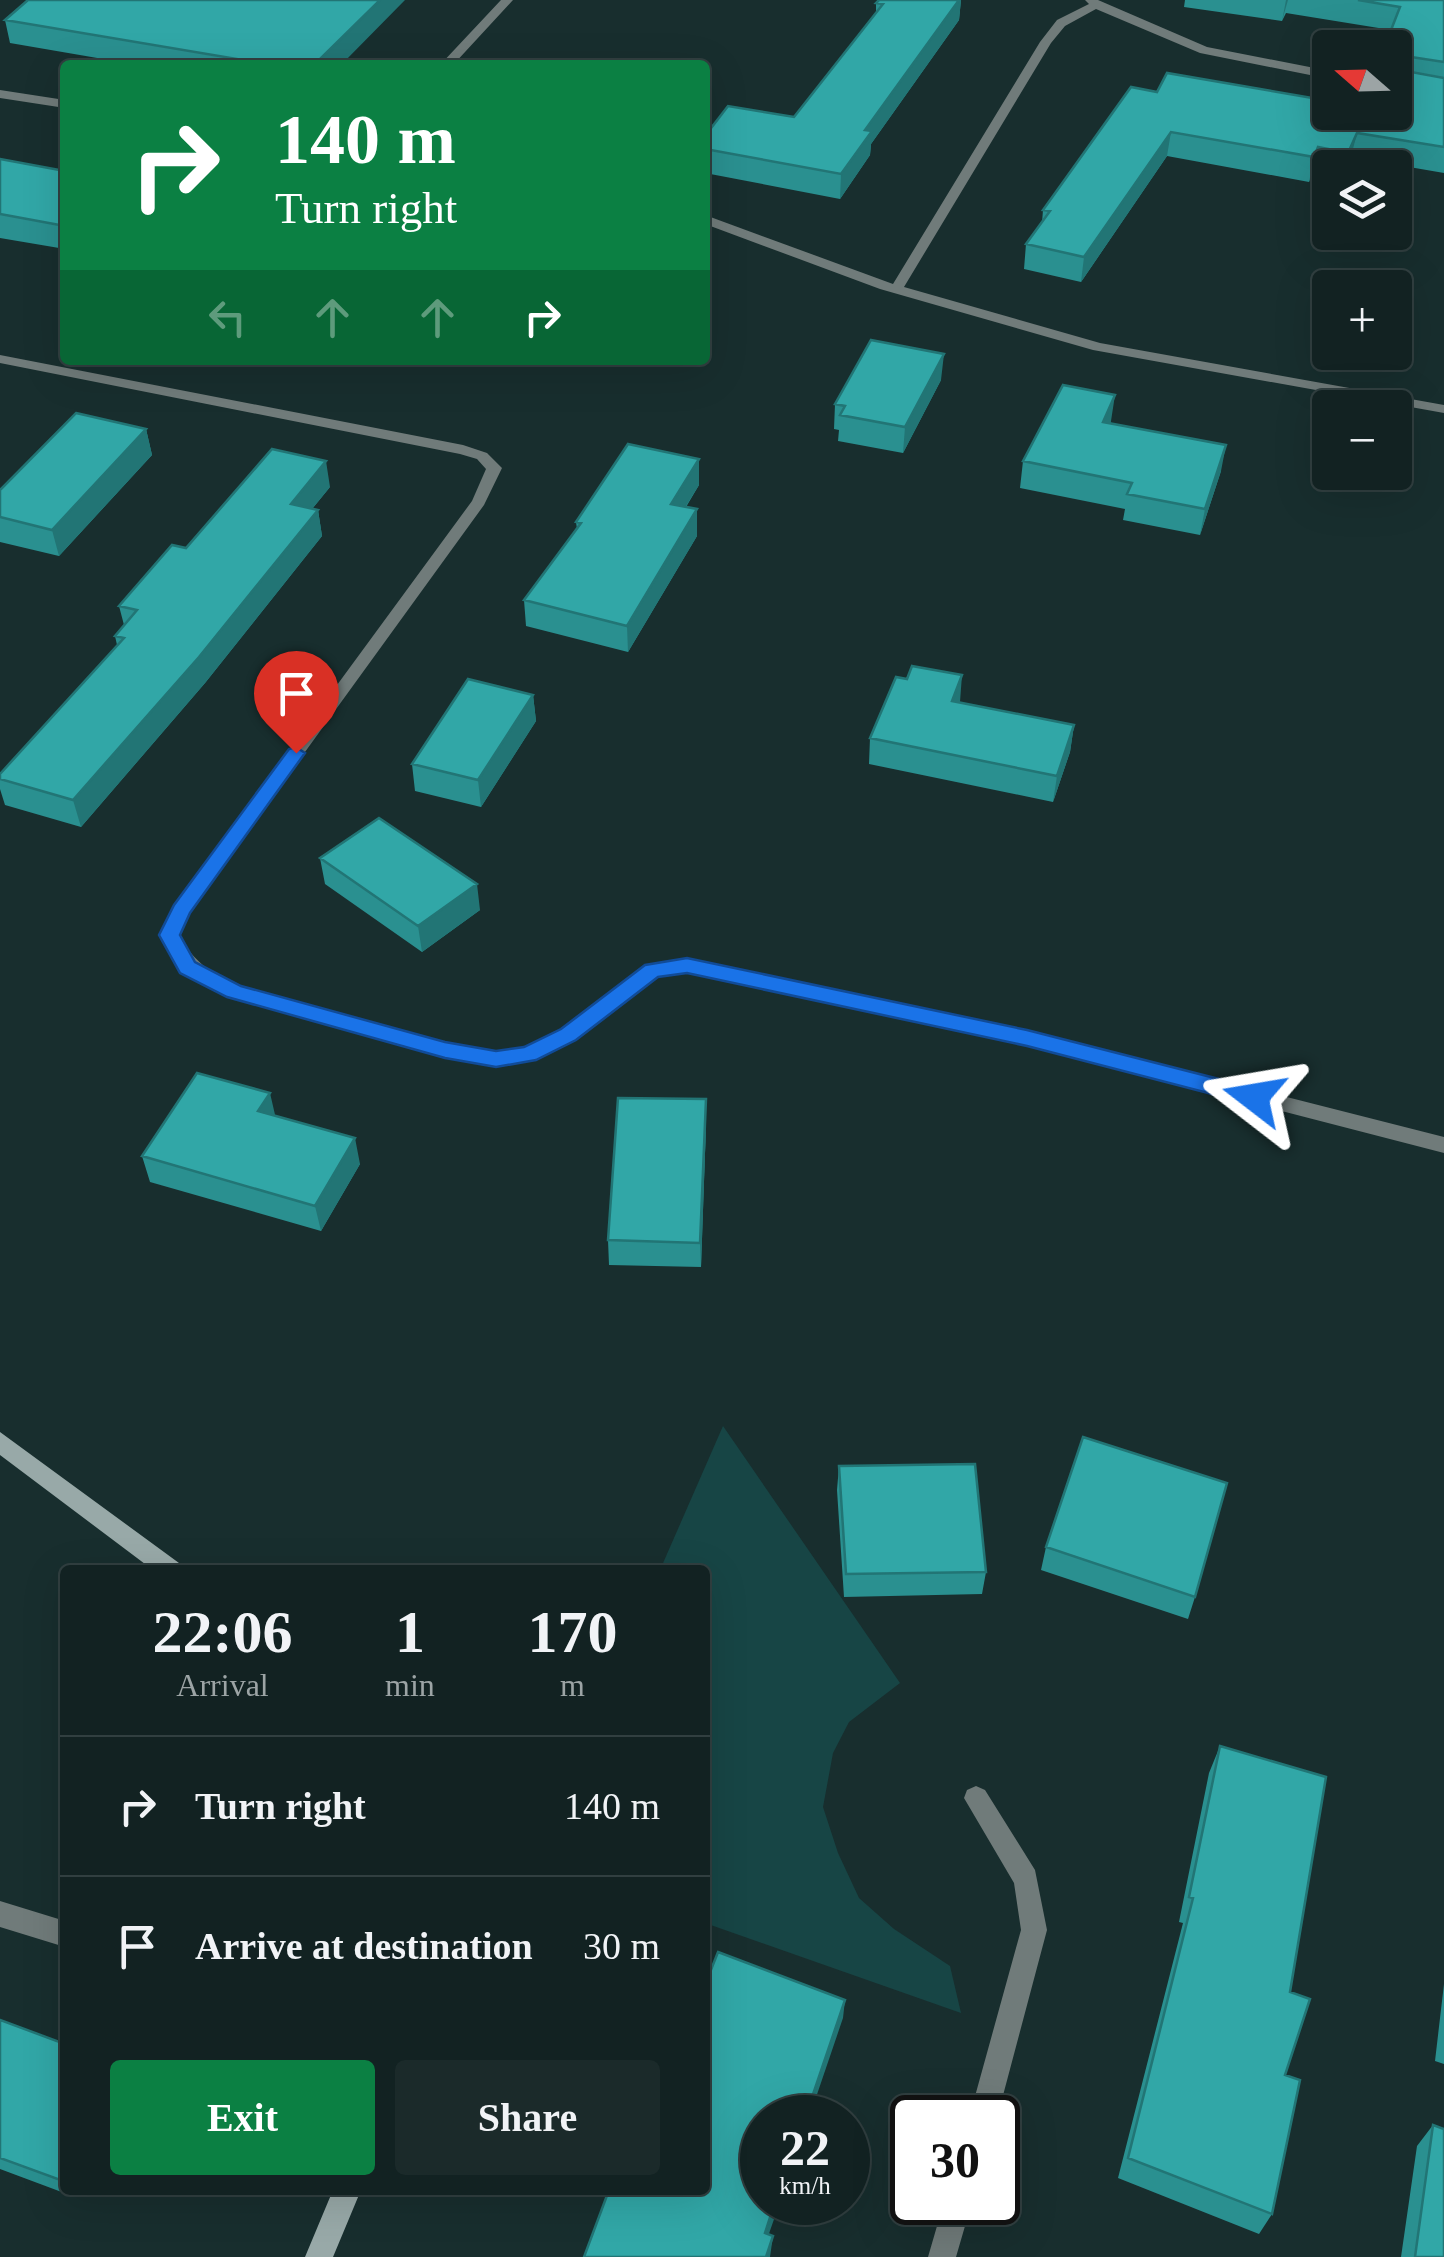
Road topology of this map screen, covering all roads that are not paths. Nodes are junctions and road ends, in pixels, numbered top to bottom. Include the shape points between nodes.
1 (507, 0) edge
2 (1093, 3) edge
3 (451, 60) edge
4 (1312, 71) edge
5 (0, 94) edge
6 (60, 103) edge
7 (710, 221) edge
8 (897, 288) junction
9 (1, 361) edge
10 (1444, 409) edge
11 (1444, 1145) edge
12 (0, 1442) edge
13 (164, 1565) edge
14 (976, 1798) dead end
15 (0, 1914) edge
16 (60, 1932) edge
17 (989, 2095) edge
18 (345, 2195) edge
19 (951, 2225) edge
20 (319, 2257) edge
21 (942, 2257) edge

1 - 3 street
2 - 4 street via 1204,50
2 - 8 street via 1061,23 1046,42
5 - 6 street
7 - 8 street
8 - 10 street via 1098,347
9 - 11 street via 463,450 494,468 479,502 181,910 170,935 187,968 234,992 496,1059 528,1054 568,1034 652,970 687,965 1027,1038
12 - 13 street
14 - 17 street via 1026,1879 1034,1930
15 - 16 street
18 - 20 street
19 - 21 street

